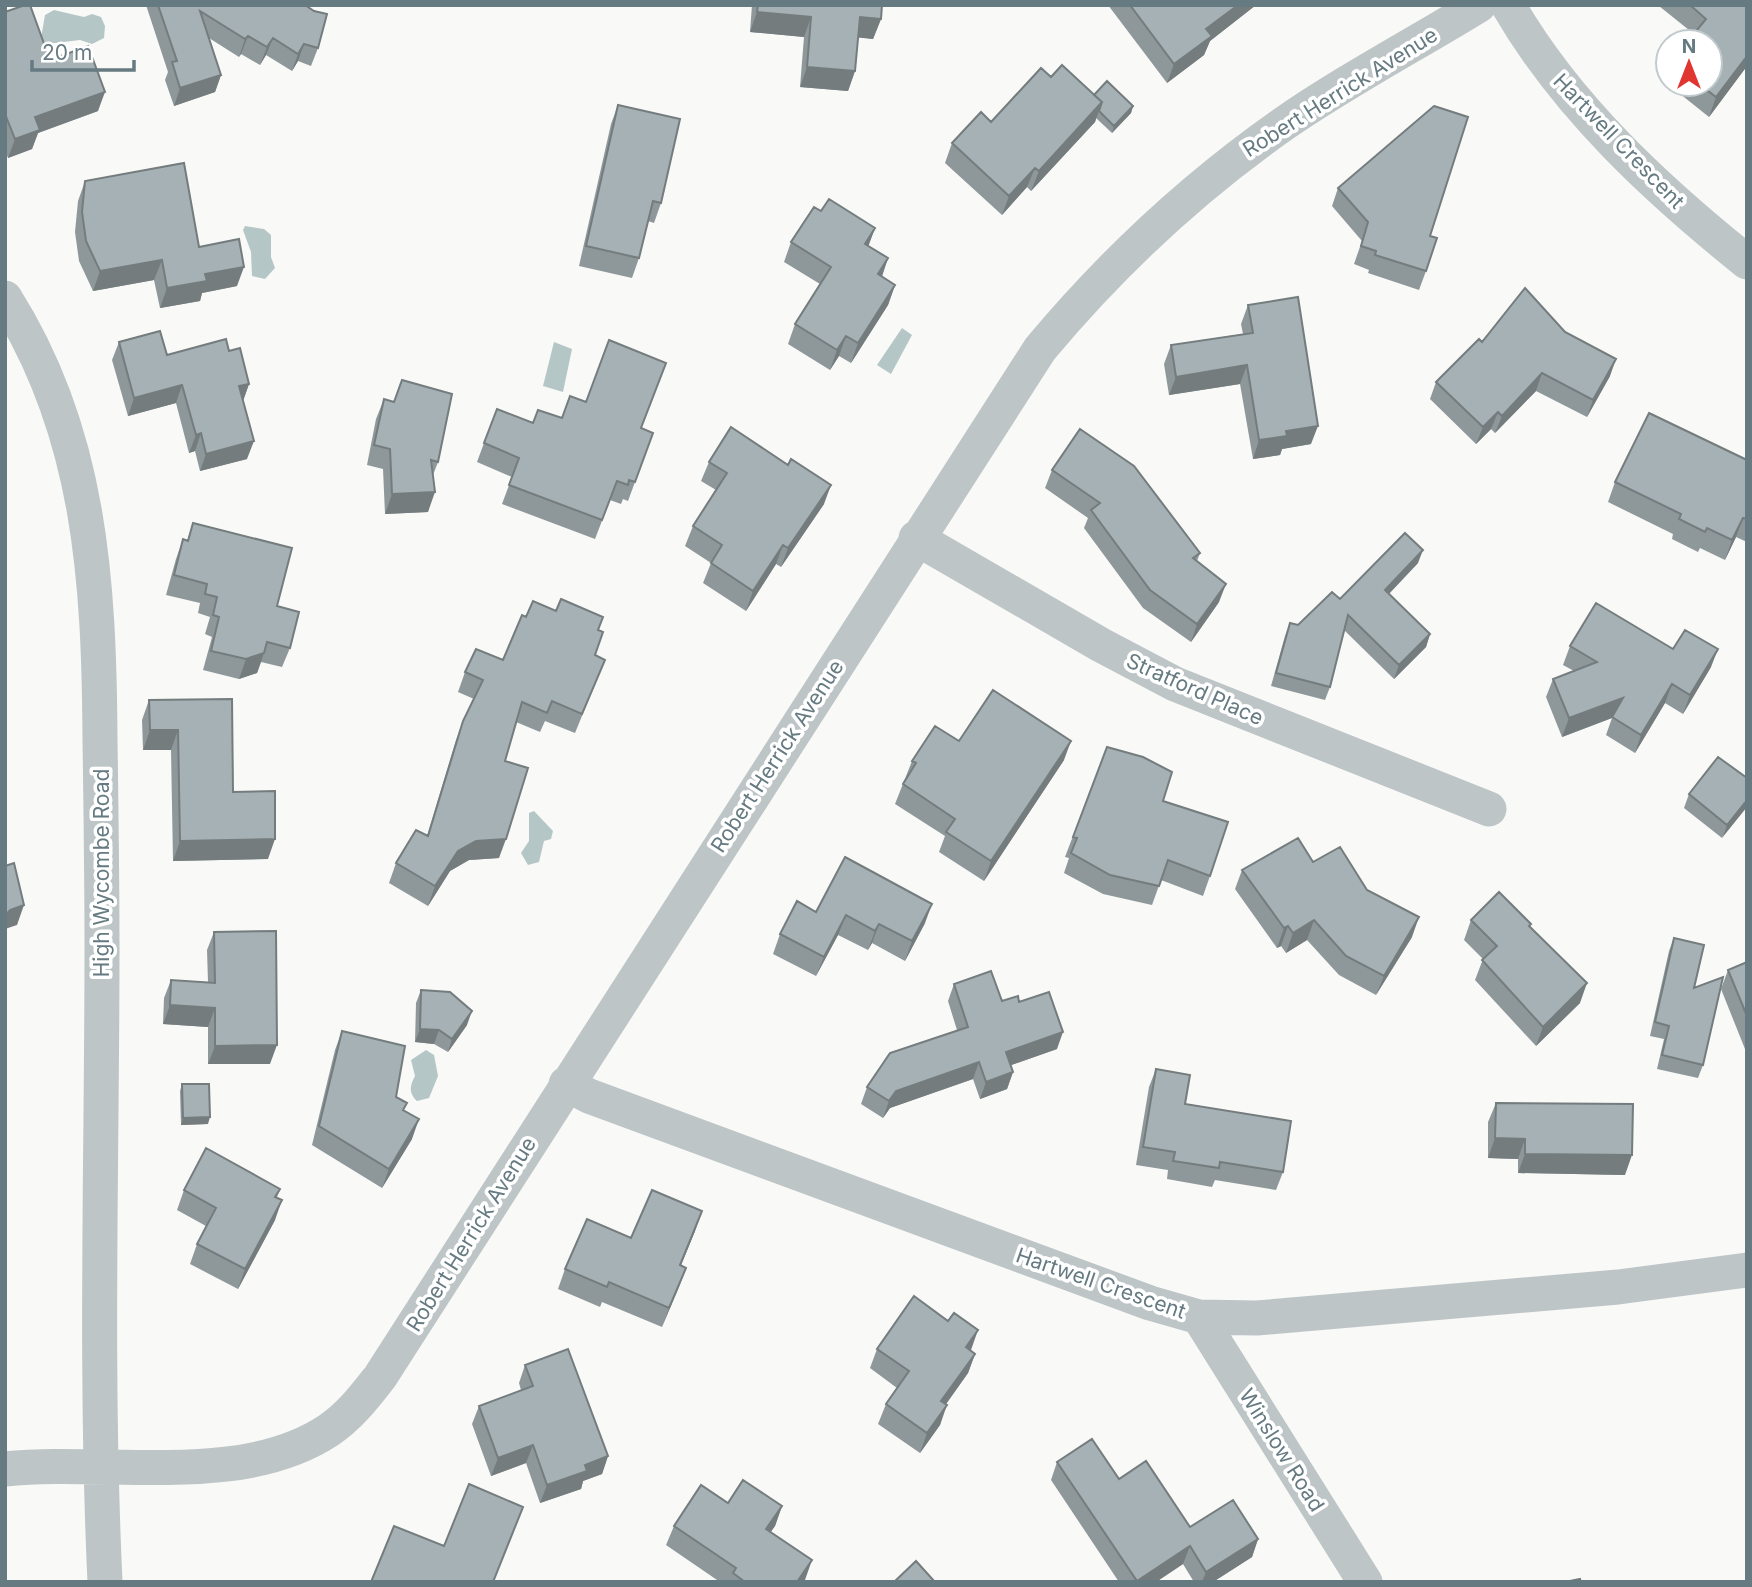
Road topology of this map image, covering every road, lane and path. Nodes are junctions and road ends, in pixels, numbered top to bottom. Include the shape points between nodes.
1 (1479, 5) edge
2 (1508, 5) edge
3 (1747, 262) edge
4 (5, 299) edge
5 (916, 538) junction
6 (1489, 809) dead end
7 (566, 1084) junction
8 (1747, 1270) edge
9 (1199, 1317) junction
10 (101, 1465) junction
11 (5, 1469) edge
12 (105, 1582) edge
13 (1364, 1582) edge

1 - 5 street, Robert Herrick Avenue via 1285,122 1192,194 1127,253 1040,349
2 - 3 street, Hartwell Crescent via 1551,71 1593,120
4 - 10 street, High Wycombe Road via 27,334 59,405 90,535 97,605 102,859
5 - 6 street, Stratford Place via 1175,684
5 - 7 street, Robert Herrick Avenue
7 - 9 street, Hartwell Crescent via 1150,1303
7 - 10 street, Robert Herrick Avenue via 380,1377 329,1430 287,1452 239,1464
8 - 9 street, Hartwell Crescent via 1365,1311
9 - 13 street, Winslow Road
10 - 11 street, Robert Herrick Avenue
10 - 12 street, High Wycombe Road

